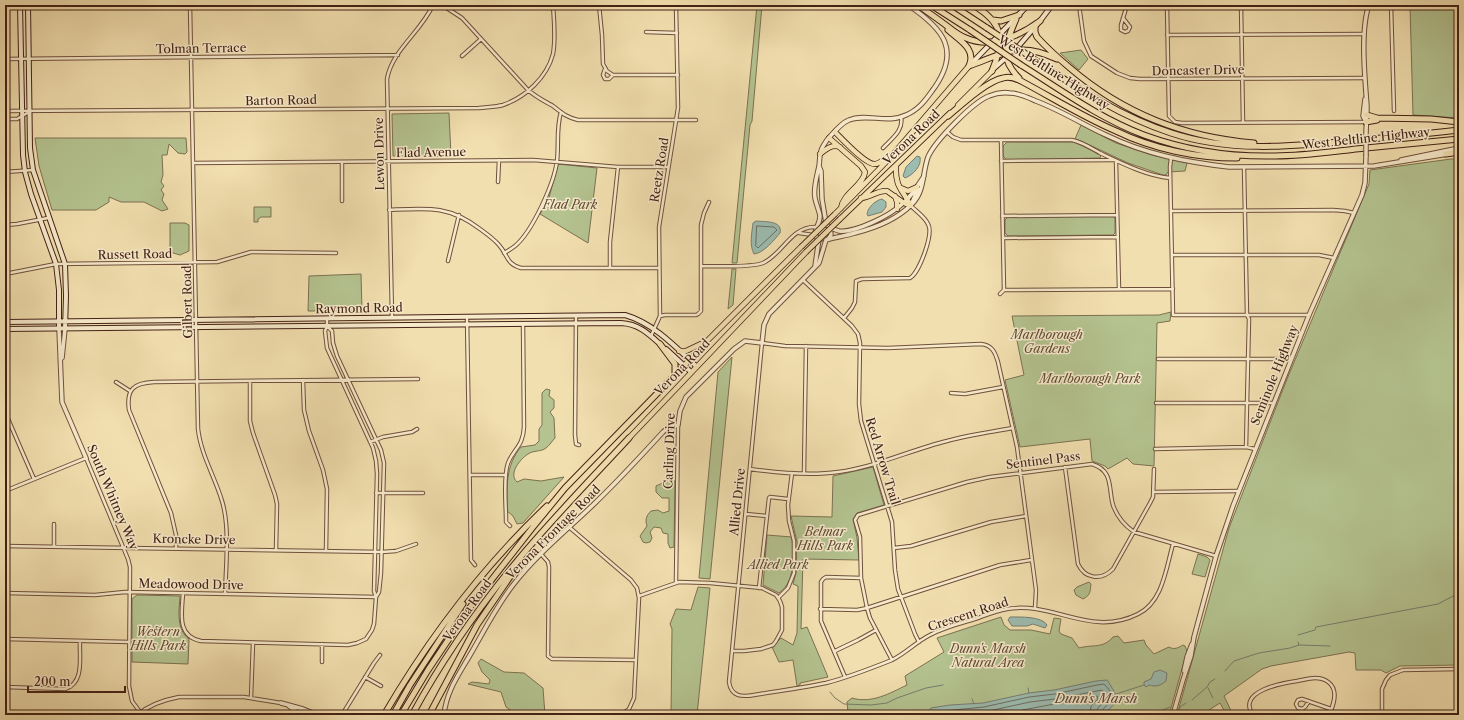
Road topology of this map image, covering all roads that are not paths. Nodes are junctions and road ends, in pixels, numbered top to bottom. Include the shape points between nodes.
1 (20, 5) edge
2 (28, 5) edge
3 (190, 5) edge
4 (433, 5) edge
5 (442, 5) edge
6 (553, 5) edge
7 (598, 5) edge
8 (676, 5) edge
9 (908, 5) edge
10 (918, 5) edge
11 (931, 5) edge
12 (952, 5) edge
13 (973, 5) edge
14 (1028, 5) edge
15 (1052, 5) edge
16 (1078, 5) edge
17 (1127, 5) edge
18 (1167, 5) edge
19 (1241, 5) edge
20 (1369, 5) edge
21 (1391, 5) edge
22 (932, 16) junction
23 (1017, 17) junction
24 (1123, 18) junction
25 (993, 20) junction
26 (1040, 21) junction
27 (1035, 27) junction
28 (646, 32) dead end
29 (677, 33) junction
30 (1241, 34) junction
31 (1365, 34) junction
32 (1167, 35) junction
33 (1000, 37) junction
34 (1008, 38) junction
35 (481, 39) junction
36 (992, 42) junction
37 (1014, 50) junction
38 (999, 54) junction
39 (1006, 54) junction
40 (398, 55) junction
41 (462, 56) dead end
42 (191, 58) junction
43 (5, 59) edge
44 (21, 59) junction
45 (29, 59) junction
46 (1062, 61) junction
47 (969, 66) junction
48 (605, 69) junction
49 (992, 71) junction
50 (613, 75) junction
51 (678, 75) junction
52 (1242, 78) junction
53 (1365, 78) junction
54 (1168, 79) junction
55 (1022, 81) junction
56 (528, 90) junction
57 (1365, 98) junction
58 (387, 108) junction
59 (5, 111) edge
60 (22, 111) junction
61 (192, 111) junction
62 (30, 112) junction
63 (560, 112) junction
64 (1394, 112) dead end
65 (1367, 115) junction
66 (948, 116) junction
67 (22, 117) junction
68 (901, 117) junction
69 (5, 119) edge
70 (1396, 119) junction
71 (677, 120) junction
72 (696, 120) dead end
73 (1243, 122) junction
74 (1366, 122) junction
75 (1459, 122) edge
76 (1459, 130) edge
77 (835, 132) junction
78 (947, 132) junction
79 (829, 138) junction
80 (1459, 139) edge
81 (1001, 140) junction
82 (1289, 146) junction
83 (883, 148) dead end
84 (1459, 148) edge
85 (842, 149) junction
86 (898, 149) junction
87 (1459, 152) edge
88 (820, 154) junction
89 (1446, 154) joint
90 (1274, 156) junction
91 (1171, 158) junction
92 (499, 160) junction
93 (1115, 160) junction
94 (389, 161) junction
95 (342, 162) junction
96 (557, 162) junction
97 (1001, 162) junction
98 (1396, 162) junction
99 (193, 163) junction
100 (819, 166) junction
101 (896, 166) junction
102 (1366, 166) junction
103 (618, 167) junction
104 (668, 167) junction
105 (1244, 167) junction
106 (33, 170) junction
107 (5, 172) edge
108 (25, 172) junction
109 (924, 176) junction
110 (1170, 178) junction
111 (498, 182) dead end
112 (918, 185) junction
113 (898, 186) junction
114 (895, 196) junction
115 (862, 198) junction
116 (342, 201) dead end
117 (905, 201) junction
118 (709, 202) dead end
119 (911, 206) junction
120 (841, 208) junction
121 (897, 209) junction
122 (390, 210) junction
123 (1171, 211) junction
124 (1245, 211) junction
125 (1354, 213) junction
126 (1117, 215) junction
127 (459, 216) junction
128 (1002, 216) junction
129 (48, 218) junction
130 (41, 220) junction
131 (826, 224) junction
132 (5, 225) edge
133 (817, 226) junction
134 (830, 228) junction
135 (798, 233) junction
136 (816, 235) junction
137 (1117, 237) junction
138 (1003, 238) junction
139 (819, 239) junction
140 (827, 239) junction
141 (336, 253) dead end
142 (504, 253) junction
143 (1172, 255) junction
144 (1246, 255) junction
145 (1334, 258) junction
146 (448, 261) dead end
147 (195, 263) junction
148 (56, 264) junction
149 (65, 264) junction
150 (701, 266) junction
151 (610, 268) junction
152 (659, 268) junction
153 (814, 268) junction
154 (5, 274) edge
155 (803, 280) junction
156 (1119, 289) junction
157 (1173, 289) junction
158 (1004, 290) junction
159 (1000, 294) dead end
160 (1247, 315) junction
161 (1309, 315) junction
162 (576, 316) junction
163 (660, 316) junction
164 (392, 317) junction
165 (467, 317) junction
166 (327, 318) junction
167 (844, 318) junction
168 (196, 319) junction
169 (59, 321) junction
170 (66, 321) junction
171 (5, 322) edge
172 (576, 323) junction
173 (467, 324) junction
174 (523, 324) junction
175 (327, 326) junction
176 (196, 328) junction
177 (5, 329) edge
178 (59, 329) junction
179 (65, 329) junction
180 (654, 329) junction
181 (651, 336) junction
182 (708, 340) junction
183 (762, 343) junction
184 (660, 344) junction
185 (806, 346) junction
186 (860, 347) junction
187 (679, 350) junction
188 (1158, 359) dead end
189 (1248, 359) junction
190 (1291, 359) junction
191 (690, 360) junction
192 (61, 361) junction
193 (696, 366) junction
194 (682, 368) junction
195 (690, 372) junction
196 (675, 376) junction
197 (418, 379) dead end
198 (303, 380) junction
199 (341, 380) junction
200 (349, 380) junction
201 (197, 381) junction
202 (250, 381) junction
203 (116, 382) dead end
204 (1003, 387) junction
205 (130, 391) junction
206 (951, 393) dead end
207 (1156, 403) dead end
208 (1247, 403) junction
209 (1273, 403) junction
210 (5, 412) edge
211 (678, 425) junction
212 (1013, 428) junction
213 (417, 429) dead end
214 (629, 438) joint
215 (376, 440) junction
216 (370, 442) junction
217 (579, 446) dead end
218 (1246, 447) junction
219 (1155, 449) dead end
220 (1255, 450) junction
221 (86, 458) junction
222 (874, 464) junction
223 (1065, 467) junction
224 (750, 469) junction
225 (1154, 469) dead end
226 (1020, 472) junction
227 (792, 473) junction
228 (804, 473) junction
229 (506, 475) junction
230 (470, 476) junction
231 (34, 479) junction
232 (565, 488) junction
233 (5, 490) edge
234 (1238, 491) junction
235 (1153, 492) junction
236 (376, 493) junction
237 (383, 493) junction
238 (423, 493) dead end
239 (788, 499) junction
240 (888, 506) junction
241 (746, 514) junction
242 (766, 516) junction
243 (1026, 516) junction
244 (54, 524) dead end
245 (510, 526) dead end
246 (569, 527) junction
247 (1134, 532) junction
248 (536, 540) junction
249 (416, 544) dead end
250 (1173, 544) junction
251 (5, 546) edge
252 (54, 547) junction
253 (123, 548) junction
254 (176, 548) junction
255 (894, 548) junction
256 (226, 549) junction
257 (276, 550) junction
258 (326, 551) junction
259 (375, 552) junction
260 (382, 552) junction
261 (541, 554) junction
262 (1216, 556) junction
263 (1031, 560) junction
264 (475, 565) dead end
265 (862, 578) junction
266 (676, 582) junction
267 (476, 583) junction
268 (738, 586) junction
269 (760, 588) junction
270 (129, 592) junction
271 (5, 593) edge
272 (183, 593) junction
273 (225, 594) junction
274 (639, 596) junction
275 (900, 596) junction
276 (376, 597) junction
277 (778, 598) junction
278 (867, 608) junction
279 (1035, 608) junction
280 (820, 609) junction
281 (876, 630) junction
282 (5, 639) edge
283 (80, 641) junction
284 (129, 642) junction
285 (919, 642) junction
286 (253, 643) junction
287 (322, 644) junction
288 (732, 651) junction
289 (835, 651) junction
290 (380, 656) dead end
291 (635, 660) junction
292 (892, 660) junction
293 (322, 662) dead end
294 (1459, 669) edge
295 (365, 677) junction
296 (845, 677) junction
297 (381, 686) dead end
298 (5, 687) edge
299 (733, 692) joint
300 (251, 698) junction
301 (1309, 701) junction
302 (283, 703) junction
303 (1331, 709) junction
304 (140, 712) junction
305 (313, 713) junction
306 (137, 715) edge
307 (301, 715) edge
308 (307, 715) edge
309 (318, 715) edge
310 (342, 715) edge
311 (384, 715) edge
312 (392, 715) edge
313 (401, 715) edge
314 (412, 715) edge
315 (429, 715) edge
316 (444, 715) edge
317 (621, 715) edge
318 (1173, 715) edge
319 (1253, 715) edge
320 (1329, 715) edge
321 (1382, 715) edge

1 - 44 main road, South Whitney Way
2 - 45 main road, South Whitney Way
3 - 42 street, Gilbert Road
4 - 40 street, Lewon Drive via 424,22
5 - 35 street via 462,18
6 - 56 street, Barton Road via 553,54 544,73
7 - 48 street
8 - 29 street, Reetz Road
9 - 68 street via 938,29 944,38 948,54 940,80 919,107
10 - 22 highway
11 - 90 highway, West Beltline Highway, bridge via 1089,108 1144,135 1201,150 1237,155
12 - 82 highway, West Beltline Highway, bridge via 1082,92 1147,125 1193,139 1230,145
13 - 25 highway
14 - 23 main road
15 - 26 main road
16 - 54 street, Doncaster Drive via 1084,41 1091,56 1098,62 1130,78
17 - 24 street
18 - 32 street
19 - 30 street
20 - 31 street, Seminole Highway
21 - 64 street
22 - 36 highway via 966,38
22 - 47 highway via 968,48 972,56
23 - 25 highway
23 - 33 main road
23 - 34 highway
24 - 24 street via 1120,27 1125,32 1130,26
25 - 33 highway
26 - 27 main road
26 - 34 highway
27 - 37 main road
27 - 46 highway via 1036,36
28 - 29 street
29 - 51 street, Reetz Road
30 - 31 street
30 - 32 street
30 - 52 street
31 - 53 street, Seminole Highway
32 - 54 street
33 - 34 highway
33 - 36 highway
33 - 38 highway
34 - 39 highway
35 - 41 street
35 - 56 street
36 - 47 main road, Verona Road
37 - 39 highway
37 - 46 highway via 1034,50
38 - 39 highway
38 - 47 highway
38 - 49 highway
39 - 49 main road, Verona Road
39 - 55 highway via 1011,68
40 - 42 street, Tolman Terrace
40 - 58 street, Lewon Drive via 389,68
42 - 45 street, Tolman Terrace
42 - 61 street, Gilbert Road
43 - 44 street, Tolman Terrace
44 - 45 street, Tolman Terrace
44 - 60 main road, South Whitney Way
45 - 62 main road, South Whitney Way
46 - 82 highway via 1119,104 1166,125 1214,138
47 - 86 highway, Verona Road
48 - 50 street
48 - 50 street via 605,79
49 - 66 highway, Verona Road
50 - 51 street
51 - 71 street, Reetz Road
52 - 53 street, Doncaster Drive
52 - 54 street, Doncaster Drive
52 - 73 street
53 - 57 street, Seminole Highway
54 - 73 street via 1170,118 1175,122
55 - 66 highway via 1009,77 997,79
55 - 90 highway via 1110,129 1148,143 1209,157
56 - 58 street, Barton Road via 513,101 492,107
56 - 63 street via 539,100
57 - 65 street, Seminole Highway
57 - 74 street, Seminole Highway via 1363,117
58 - 61 street, Barton Road
58 - 94 street, Lewon Drive
59 - 60 street, Barton Road
60 - 62 street, Barton Road
60 - 67 main road, South Whitney Way
61 - 62 street, Barton Road
61 - 99 street, Gilbert Road
62 - 67 street
62 - 106 main road, South Whitney Way
63 - 71 street via 568,118 578,120
63 - 96 street
65 - 70 highway via 1374,118
65 - 74 street, Seminole Highway
66 - 101 highway, Verona Road
67 - 69 street
67 - 108 main road, South Whitney Way
68 - 77 street via 855,118
68 - 83 street, Verona Road via 900,128
70 - 74 highway
70 - 75 highway
71 - 72 street
71 - 104 street, Reetz Road
73 - 74 street
74 - 102 street, Seminole Highway, bridge
76 - 82 highway, West Beltline Highway
77 - 79 street
77 - 86 highway via 870,164 878,164
78 - 81 street via 962,140
78 - 91 street via 985,98 1000,93 1011,93 1059,110 1123,143
78 - 109 street via 933,148
79 - 85 highway
79 - 88 street
80 - 90 highway, West Beltline Highway
81 - 93 street via 1072,140
81 - 97 street
84 - 98 street
85 - 88 highway via 831,146
85 - 120 highway via 862,167 865,174 842,202
86 - 120 highway, Verona Road
87 - 89 highway
88 - 100 street
89 - 98 street
91 - 105 street
91 - 110 street
92 - 94 street, Flad Avenue
92 - 96 street, Flad Avenue
92 - 111 street
93 - 97 street
93 - 110 street
93 - 126 street
94 - 95 street, Flad Avenue
94 - 122 street, Lewon Drive
95 - 99 street, Flad Avenue
95 - 116 street
96 - 103 street, Flad Avenue
96 - 142 street via 546,198 523,236 515,246
97 - 128 street
98 - 102 street
99 - 147 street, Gilbert Road
100 - 131 street
100 - 133 street via 815,192 820,217
101 - 113 highway
101 - 115 highway, Verona Road
102 - 105 street
102 - 125 street, Seminole Highway via 1364,189
103 - 104 street, Flad Avenue
103 - 151 street via 610,242
104 - 152 street, Reetz Road via 659,227
105 - 124 street
106 - 108 street
106 - 129 main road, South Whitney Way
107 - 108 street
108 - 130 main road, South Whitney Way
109 - 112 street
109 - 119 street via 920,193
110 - 123 street
112 - 113 highway via 908,191
112 - 117 street
112 - 119 street
113 - 117 highway
114 - 115 highway via 887,190 882,190 869,198
114 - 117 highway
114 - 121 highway
115 - 193 highway, Verona Road, bridge
117 - 119 highway
117 - 121 street
118 - 150 street via 701,226
119 - 140 street via 869,229
119 - 167 street via 930,228 918,270 910,278 856,281 855,302
120 - 182 highway, Verona Road, bridge
121 - 134 street via 847,232
122 - 127 street via 442,210
122 - 164 street, Lewon Drive
123 - 124 street
123 - 143 street
124 - 125 street via 1333,210
124 - 144 street
125 - 145 street, Seminole Highway
126 - 128 street
126 - 137 street
127 - 142 street via 492,238
127 - 146 street
128 - 138 street
129 - 130 street
129 - 149 main road, South Whitney Way
130 - 132 street
130 - 148 main road, South Whitney Way
131 - 133 street
131 - 134 street
133 - 135 street
133 - 136 street
134 - 140 street via 831,235
135 - 136 street
135 - 150 street via 764,263
136 - 139 street
137 - 138 street
137 - 156 street
138 - 158 street
139 - 140 street
139 - 153 street
140 - 153 street via 819,263
141 - 147 street, Russett Road via 251,252 217,262
142 - 151 street via 510,263 521,268
143 - 144 street
143 - 157 street
144 - 145 street via 1326,255
144 - 160 street
145 - 161 street, Seminole Highway
147 - 149 street, Russett Road
147 - 168 street, Gilbert Road
148 - 149 street, Russett Road
148 - 154 street, Russett Road
148 - 169 main road, South Whitney Way
149 - 170 main road, South Whitney Way
150 - 163 street via 700,313
151 - 152 street
152 - 163 street, Reetz Road
153 - 155 street
155 - 167 street, Red Arrow Trail
155 - 183 street, Allied Drive via 768,314
156 - 157 street
156 - 158 street
157 - 160 street via 1173,315
158 - 159 street
160 - 161 street
160 - 189 street
161 - 190 street, Seminole Highway
162 - 165 main road, Raymond Road
162 - 172 street
162 - 180 main road, Raymond Road via 625,315
163 - 180 street, Reetz Road
164 - 165 main road, Raymond Road
164 - 166 main road, Raymond Road
165 - 173 street
166 - 168 main road, Raymond Road
166 - 175 street
167 - 186 street, Red Arrow Trail via 858,334
168 - 170 main road, Raymond Road
168 - 176 street, Gilbert Road
169 - 170 main road, Raymond Road
169 - 171 main road, Raymond Road
169 - 178 main road, South Whitney Way
170 - 179 main road, South Whitney Way
172 - 174 main road, Raymond Road
172 - 181 main road, Raymond Road via 627,323 637,326
172 - 217 street via 575,435 576,444
173 - 174 main road, Raymond Road
173 - 175 main road, Raymond Road
173 - 230 street
174 - 229 street via 524,434 508,463
175 - 176 main road, Raymond Road
175 - 199 street via 327,348
175 - 200 street via 332,331 335,348
176 - 179 main road, Raymond Road
176 - 201 street, Gilbert Road
177 - 178 main road, Raymond Road
178 - 179 main road, Raymond Road
178 - 192 street, South Whitney Way
179 - 192 street, South Whitney Way
180 - 181 street, Reetz Road
180 - 187 main road, Raymond Road
181 - 184 main road, Raymond Road
182 - 187 highway via 686,351
182 - 191 highway, Verona Road
183 - 185 street
183 - 211 street, Carling Drive via 745,341 734,349 686,397
183 - 224 street, Allied Drive
184 - 194 main road, Raymond Road
184 - 196 highway via 675,364
185 - 186 street
185 - 228 street
186 - 204 street via 985,344 996,354
186 - 222 street, Red Arrow Trail via 860,414
187 - 191 main road, Raymond Road
188 - 189 street
189 - 190 street
189 - 208 street
190 - 209 street, Seminole Highway
191 - 193 main road, Raymond Road
191 - 194 highway, Verona Road
192 - 221 street, South Whitney Way via 62,402
193 - 195 highway, Verona Road
194 - 195 main road, Raymond Road
194 - 196 highway, Verona Road
195 - 214 highway, Verona Road
196 - 232 highway, Verona Road
197 - 200 street
198 - 199 street
198 - 202 street
198 - 258 street via 308,431 323,470 326,489
199 - 200 street
199 - 216 street
200 - 215 street
201 - 202 street
201 - 205 street via 143,382
201 - 256 street, Gilbert Road via 199,443 222,502
202 - 257 street via 250,421 277,504
203 - 205 street
204 - 206 street via 965,394
204 - 212 street
205 - 254 street via 127,400 129,410 171,513
207 - 208 street
208 - 209 street
208 - 218 street
209 - 220 street, Seminole Highway
210 - 231 street
211 - 246 street, Verona Frontage Road via 663,432 610,489
211 - 266 street, Carling Drive
212 - 222 street via 946,441
212 - 226 street
213 - 215 street
214 - 248 highway, Verona Road
215 - 216 street
215 - 237 street via 384,463
216 - 236 street via 376,461
218 - 219 street
218 - 220 street
220 - 234 street, Seminole Highway
221 - 231 street
221 - 253 street, South Whitney Way
222 - 228 street via 840,472
222 - 240 street, Red Arrow Trail
223 - 226 street, Sentinel Pass
223 - 247 street, Sentinel Pass via 1092,464 1105,472 1117,514
223 - 247 street via 1076,557 1084,573 1093,577 1109,574
224 - 227 street
224 - 241 street, Allied Drive
225 - 235 street
226 - 240 street, Sentinel Pass via 967,482
226 - 243 street
227 - 228 street
227 - 239 street
229 - 230 street
229 - 245 street via 506,522
230 - 264 street via 471,560
231 - 233 street
232 - 267 highway via 502,551
232 - 313 highway, Verona Road via 471,606
234 - 235 street
234 - 262 street, Seminole Highway
235 - 247 street via 1150,503
236 - 237 street
236 - 259 street
237 - 238 street
237 - 260 street
239 - 242 street via 770,497
239 - 277 street via 794,541 794,573 788,588
240 - 255 street, Red Arrow Trail
240 - 265 street, Sentinel Pass via 856,517 855,523 860,537
241 - 242 street
241 - 268 street, Allied Drive
242 - 269 street
243 - 255 street via 996,520 911,546
243 - 263 street
244 - 252 street
246 - 261 street, Verona Frontage Road
246 - 274 street via 631,580
247 - 250 street, Sentinel Pass
248 - 314 highway, Verona Road via 463,633
248 - 315 highway via 477,625
249 - 260 street, Kroncke Drive via 396,551
250 - 262 street, Sentinel Pass
250 - 279 street, Crescent Road via 1157,596 1149,607 1137,615 1096,623
251 - 252 street, Kroncke Drive
252 - 253 street, Kroncke Drive
253 - 254 street, Kroncke Drive
253 - 270 street, South Whitney Way via 130,567
254 - 256 street, Kroncke Drive
255 - 275 street, Red Arrow Trail
256 - 257 street, Kroncke Drive
256 - 273 street, Gilbert Road
257 - 258 street, Kroncke Drive
258 - 259 street, Kroncke Drive
259 - 260 street, Kroncke Drive
259 - 276 street
260 - 276 street via 379,592
261 - 291 street via 550,567 549,658
261 - 316 street, Verona Frontage Road via 518,579 497,608 448,693
262 - 318 street, Seminole Highway via 1186,657 1183,680
263 - 275 street via 1000,565
263 - 279 street via 1036,590
265 - 278 street
265 - 280 street via 823,579
266 - 268 street
266 - 274 street
267 - 311 highway via 440,627
267 - 312 highway
268 - 269 street
268 - 288 street, Allied Drive
269 - 277 street via 771,591
270 - 271 street, Meadowood Drive via 95,595
270 - 272 street, Meadowood Drive
270 - 284 street, South Whitney Way
272 - 273 street, Meadowood Drive
272 - 286 street via 182,625 191,638 206,642
273 - 276 street, Meadowood Drive
274 - 291 street
275 - 278 street
275 - 285 street, Red Arrow Trail
276 - 287 street via 374,624 366,639 353,644
277 - 288 street via 782,607 782,630 773,645
278 - 280 street
278 - 281 street
279 - 285 street, Crescent Road via 1002,610 936,632
280 - 289 street via 821,621
281 - 289 street
281 - 292 street
282 - 283 street
283 - 284 street
283 - 298 street via 78,677 71,687
284 - 304 street, South Whitney Way via 130,692 132,701
285 - 292 street, Crescent Road
286 - 287 street
286 - 300 street
287 - 293 street
288 - 299 street, Allied Drive via 729,682
289 - 296 street
290 - 295 street
291 - 317 street via 634,698 629,709
292 - 296 street, Crescent Road
294 - 321 street via 1403,670 1390,675 1382,689
295 - 297 street
295 - 310 street
296 - 299 street, Crescent Road via 746,697
300 - 302 street
300 - 304 street via 178,697 162,701
301 - 301 street via 1300,699 1296,704 1298,708 1302,708 1306,707
301 - 303 street
302 - 305 street
302 - 307 street
303 - 319 street via 1335,696 1333,688 1325,680 1315,678 1281,683 1258,693 1251,701
303 - 320 street
304 - 306 street
305 - 308 street
305 - 309 street

